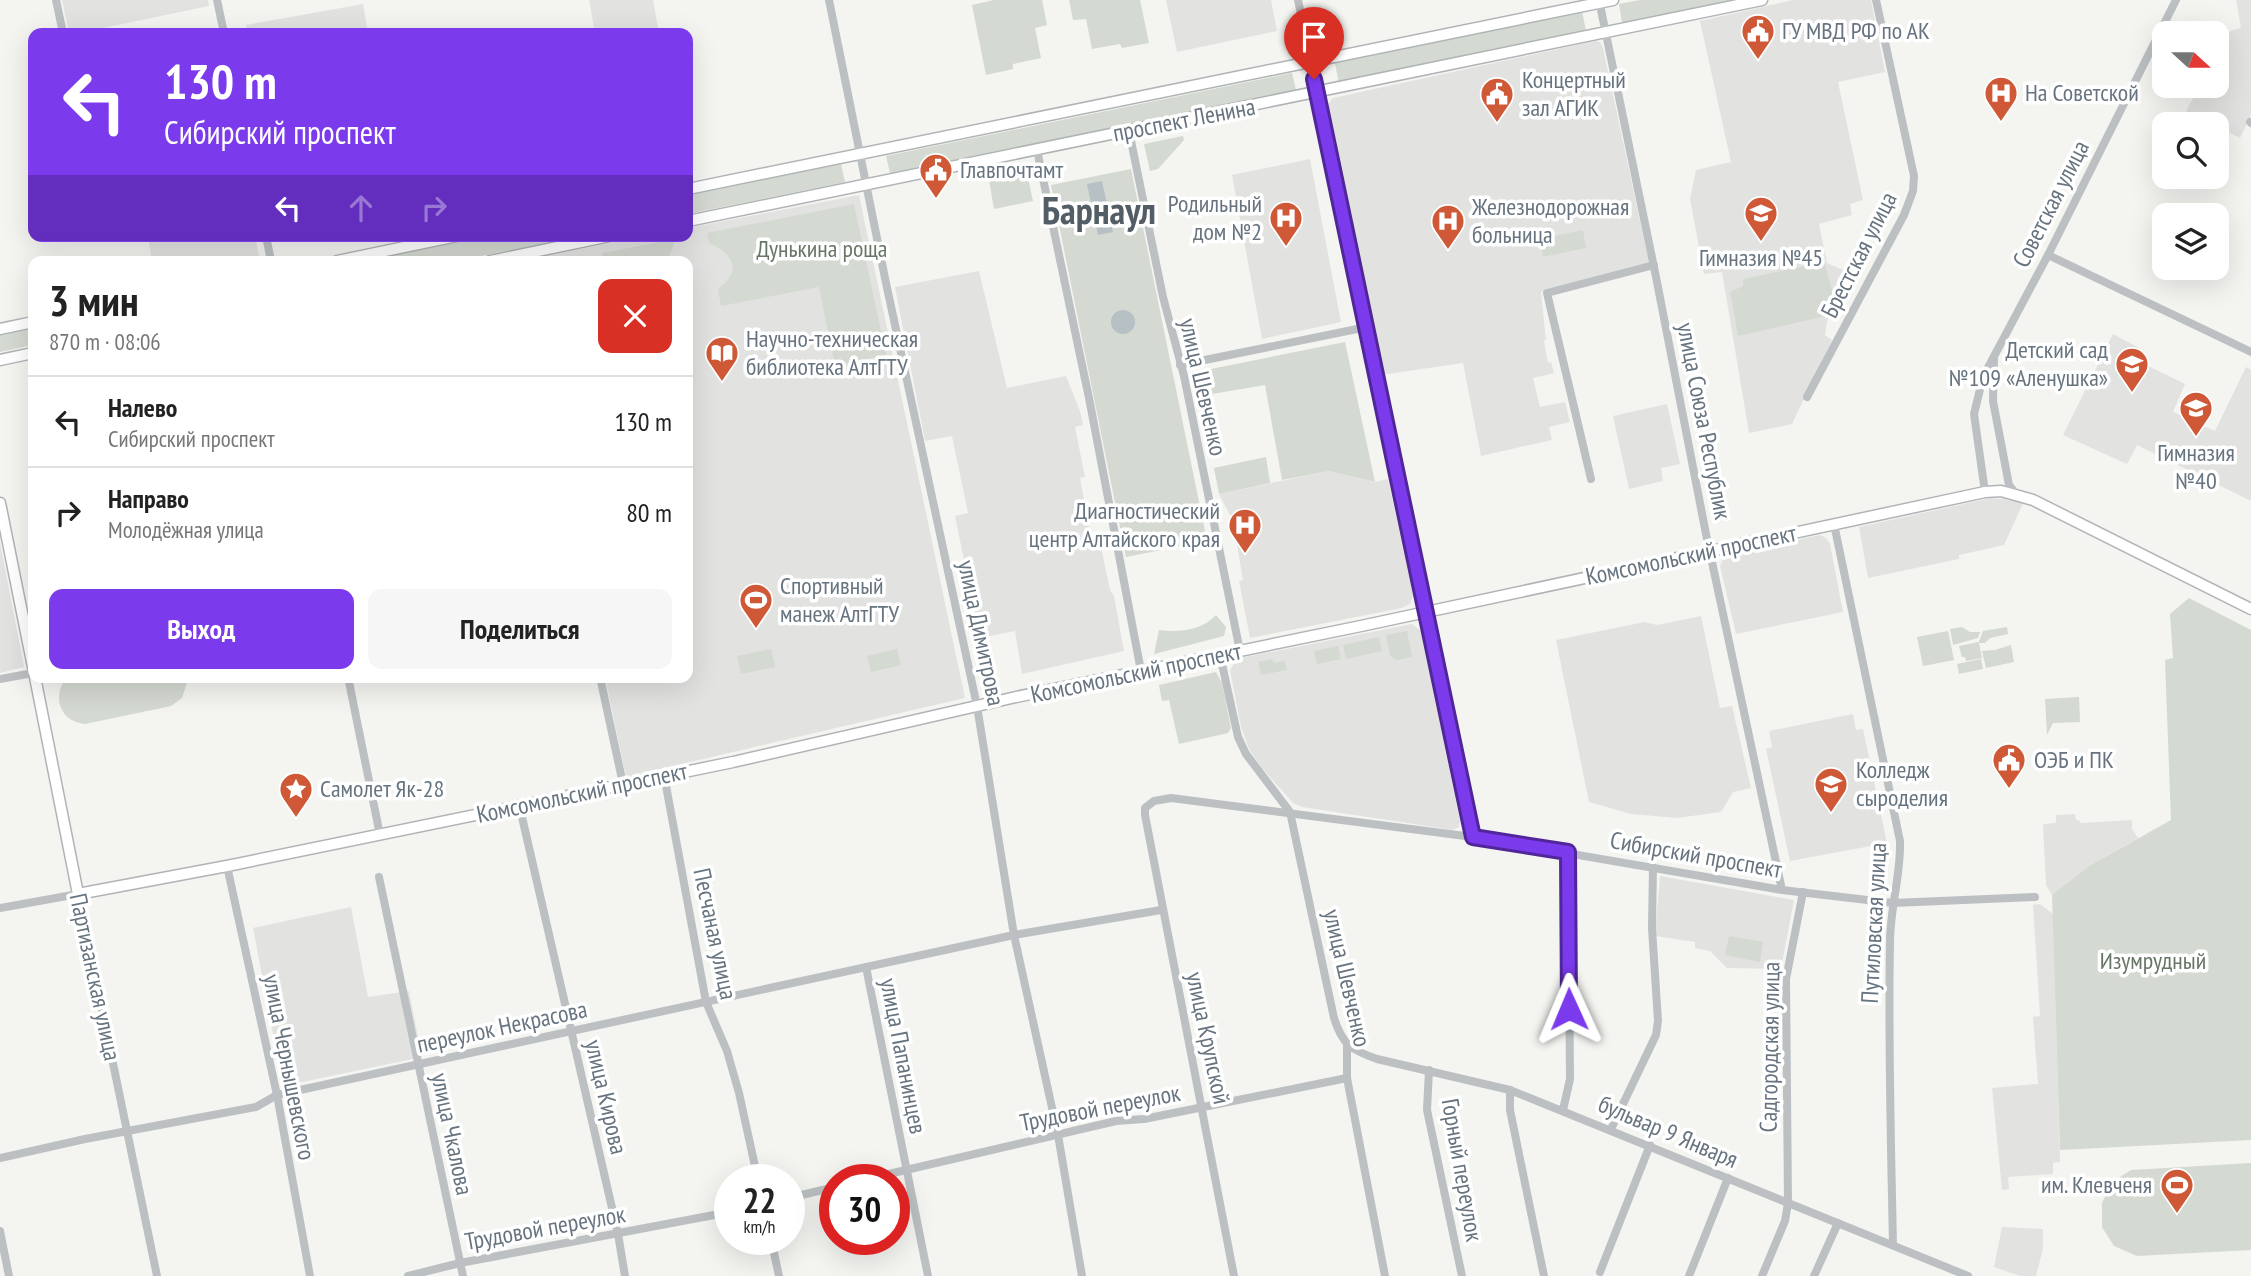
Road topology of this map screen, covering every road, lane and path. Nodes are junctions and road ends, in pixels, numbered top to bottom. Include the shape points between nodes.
1 (56, 0) edge
2 (217, 0) edge
3 (829, 0) edge
4 (1298, 0) edge
5 (1613, 0) edge
6 (1762, 0) edge
7 (1876, 0) edge
8 (2176, 0) edge
9 (1599, 1) edge
10 (62, 28) edge
11 (223, 28) edge
12 (1605, 33) junction
13 (1311, 61) junction
14 (1317, 93) junction
15 (1129, 131) junction
16 (1037, 150) junction
17 (860, 155) junction
18 (866, 184) junction
19 (693, 188) edge
20 (693, 219) edge
21 (428, 242) edge
22 (584, 242) edge
23 (2048, 255) junction
24 (361, 256) edge
25 (522, 256) edge
26 (1654, 265) junction
27 (28, 323) edge
28 (1367, 327) junction
29 (0, 329) edge
30 (1996, 350) junction
31 (2251, 352) edge
32 (28, 354) edge
33 (0, 360) edge
34 (1180, 365) junction
35 (1807, 397) dead end
36 (1591, 480) dead end
37 (1985, 492) junction
38 (2016, 494) junction
39 (0, 503) edge
40 (1834, 524) junction
41 (1709, 550) junction
42 (2251, 609) edge
43 (1424, 612) junction
44 (28, 642) edge
45 (1240, 652) junction
46 (1220, 655) junction
47 (1141, 671) junction
48 (28, 673) edge
49 (0, 679) edge
50 (36, 683) edge
51 (349, 683) edge
52 (601, 683) edge
53 (977, 706) junction
54 (664, 775) junction
55 (623, 784) junction
56 (519, 804) junction
57 (1145, 808) joint
58 (1290, 812) junction
59 (380, 835) junction
60 (1473, 837) junction
61 (1568, 852) junction
62 (227, 866) junction
63 (1653, 866) junction
64 (379, 877) dead end
65 (1782, 890) junction
66 (1803, 892) junction
67 (78, 894) junction
68 (2035, 897) dead end
69 (1893, 903) junction
70 (0, 908) edge
71 (1161, 910) junction
72 (1014, 935) junction
73 (866, 967) junction
74 (706, 1002) junction
75 (572, 1031) junction
76 (1347, 1044) junction
77 (418, 1065) junction
78 (1429, 1070) junction
79 (1347, 1078) junction
80 (1510, 1090) junction
81 (277, 1095) junction
82 (1203, 1107) junction
83 (1563, 1110) junction
84 (1611, 1129) junction
85 (127, 1131) junction
86 (1058, 1135) junction
87 (1650, 1145) junction
88 (0, 1158) edge
89 (754, 1164) edge
90 (904, 1164) edge
91 (910, 1168) edge
92 (1728, 1178) junction
93 (910, 1192) edge
94 (1788, 1203) junction
95 (714, 1215) edge
96 (1838, 1223) junction
97 (0, 1231) edge
98 (618, 1234) junction
99 (1893, 1245) junction
100 (774, 1255) edge
101 (460, 1263) junction
102 (1600, 1272) dead end
103 (9, 1276) edge
104 (157, 1276) edge
105 (310, 1276) edge
106 (408, 1276) edge
107 (463, 1276) edge
108 (625, 1276) edge
109 (779, 1276) edge
110 (928, 1276) edge
111 (1082, 1276) edge
112 (1234, 1276) edge
113 (1385, 1276) edge
114 (1462, 1276) edge
115 (1544, 1276) edge
116 (1689, 1276) edge
117 (1762, 1276) edge
118 (1814, 1276) edge
119 (1968, 1276) edge

1 - 10 street
2 - 11 street
3 - 17 street, улица Димитрова
4 - 13 street
5 - 9 main road, проспект Ленина
6 - 12 main road, проспект Ленина
7 - 35 street, Брестская улица via 1914,183 1903,215
8 - 23 street, Советская улица
9 - 12 street, улица Союза Республик
9 - 13 main road, проспект Ленина
12 - 14 main road, проспект Ленина
12 - 26 street, улица Союза Республик
13 - 14 street
13 - 17 main road, проспект Ленина
14 - 15 main road, проспект Ленина
14 - 28 street
15 - 16 main road, проспект Ленина
15 - 34 street, улица Шевченко
16 - 18 main road, проспект Ленина
16 - 47 street
17 - 18 street, улица Димитрова
17 - 19 main road, проспект Ленина
18 - 20 main road, проспект Ленина
18 - 53 street, улица Димитрова
21 - 24 main road
22 - 25 main road
23 - 30 street, Советская улица
23 - 31 street
26 - 36 street via 1547,293
26 - 41 street, улица Союза Республик
27 - 29 main road
28 - 34 street
28 - 43 street
30 - 37 street, Советская улица via 1983,377 1974,414
30 - 38 street, Советская улица via 1993,401 2009,485
32 - 33 main road
34 - 45 street, улица Шевченко
37 - 38 main road, Комсомольский проспект
37 - 40 main road, Комсомольский проспект
38 - 42 main road, Комсомольский проспект
39 - 44 main road, Партизанская улица
40 - 41 main road, Комсомольский проспект
40 - 69 street, Путиловская улица via 1900,841
41 - 43 main road, Комсомольский проспект
41 - 65 street, улица Союза Республик
43 - 45 main road, Комсомольский проспект
43 - 60 street
45 - 46 main road, Комсомольский проспект
46 - 47 main road, Комсомольский проспект
46 - 58 street via 1238,737 1255,769
47 - 53 main road, Комсомольский проспект
48 - 49 street
50 - 67 main road, Партизанская улица
51 - 59 street
52 - 55 street
53 - 54 main road, Комсомольский проспект
53 - 72 street, улица Димитрова
54 - 55 main road, Комсомольский проспект
54 - 74 street, Песчаная улица
55 - 56 main road, Комсомольский проспект
56 - 59 main road, Комсомольский проспект
56 - 75 street, улица Кирова
57 - 58 street, Сибирский проспект via 1171,798
57 - 71 street, улица Крупской
58 - 60 street, Сибирский проспект
58 - 76 street, улица Шевченко via 1334,1018
59 - 62 main road, Комсомольский проспект
60 - 61 street, Сибирский проспект
61 - 63 street, Сибирский проспект
61 - 83 street via 1570,1079
62 - 67 main road, Комсомольский проспект
62 - 81 street, улица Чернышевского
63 - 65 street, Сибирский проспект
63 - 84 street via 1656,1035
64 - 77 street, улица Чкалова
65 - 66 street, Сибирский проспект
66 - 69 street, Сибирский проспект
66 - 94 street, Садгородская улица via 1786,979
67 - 70 street, Комсомольский проспект
67 - 85 street, Партизанская улица
68 - 69 street, Сибирский проспект
69 - 99 street, Путиловская улица via 1888,1017
71 - 72 street, переулок Некрасова
71 - 82 street, улица Крупской
72 - 73 street, переулок Некрасова
72 - 86 street, улица Димитрова
73 - 74 street, переулок Некрасова
73 - 90 street, улица Папанинцев
74 - 75 street, переулок Некрасова
74 - 89 street, Песчаная улица via 727,1051
75 - 77 street, переулок Некрасова
75 - 98 street, улица Кирова
76 - 78 street, бульвар 9 Января via 1377,1059
76 - 79 street, улица Шевченко
77 - 81 street, переулок Некрасова
77 - 101 street, улица Чкалова
78 - 80 street, бульвар 9 Января
78 - 114 street, Горный переулок via 1426,1110
79 - 82 street, Трудовой переулок
79 - 113 street, улица Шевченко
80 - 83 street, бульвар 9 Января
80 - 115 street via 1514,1133
81 - 85 street, переулок Некрасова via 256,1107
81 - 105 street, улица Чернышевского
82 - 86 street, Трудовой переулок
82 - 112 street, улица Крупской
83 - 84 street, бульвар 9 Января
84 - 87 street, бульвар 9 Января
85 - 88 street, переулок Некрасова
85 - 104 street, Партизанская улица
86 - 91 street, Трудовой переулок
86 - 111 street, улица Димитрова
87 - 92 street, бульвар 9 Января
87 - 102 street
92 - 94 street, бульвар 9 Января
92 - 116 street
93 - 110 street, улица Папанинцев
94 - 96 street, бульвар 9 Января
94 - 117 street, Садгородская улица
95 - 98 street, Трудовой переулок
96 - 99 street, бульвар 9 Января
96 - 118 street
97 - 103 street
98 - 101 street, Трудовой переулок
98 - 108 street, улица Кирова
99 - 119 street, бульвар 9 Января
100 - 109 street
101 - 106 street, Трудовой переулок
101 - 107 street, улица Чкалова

